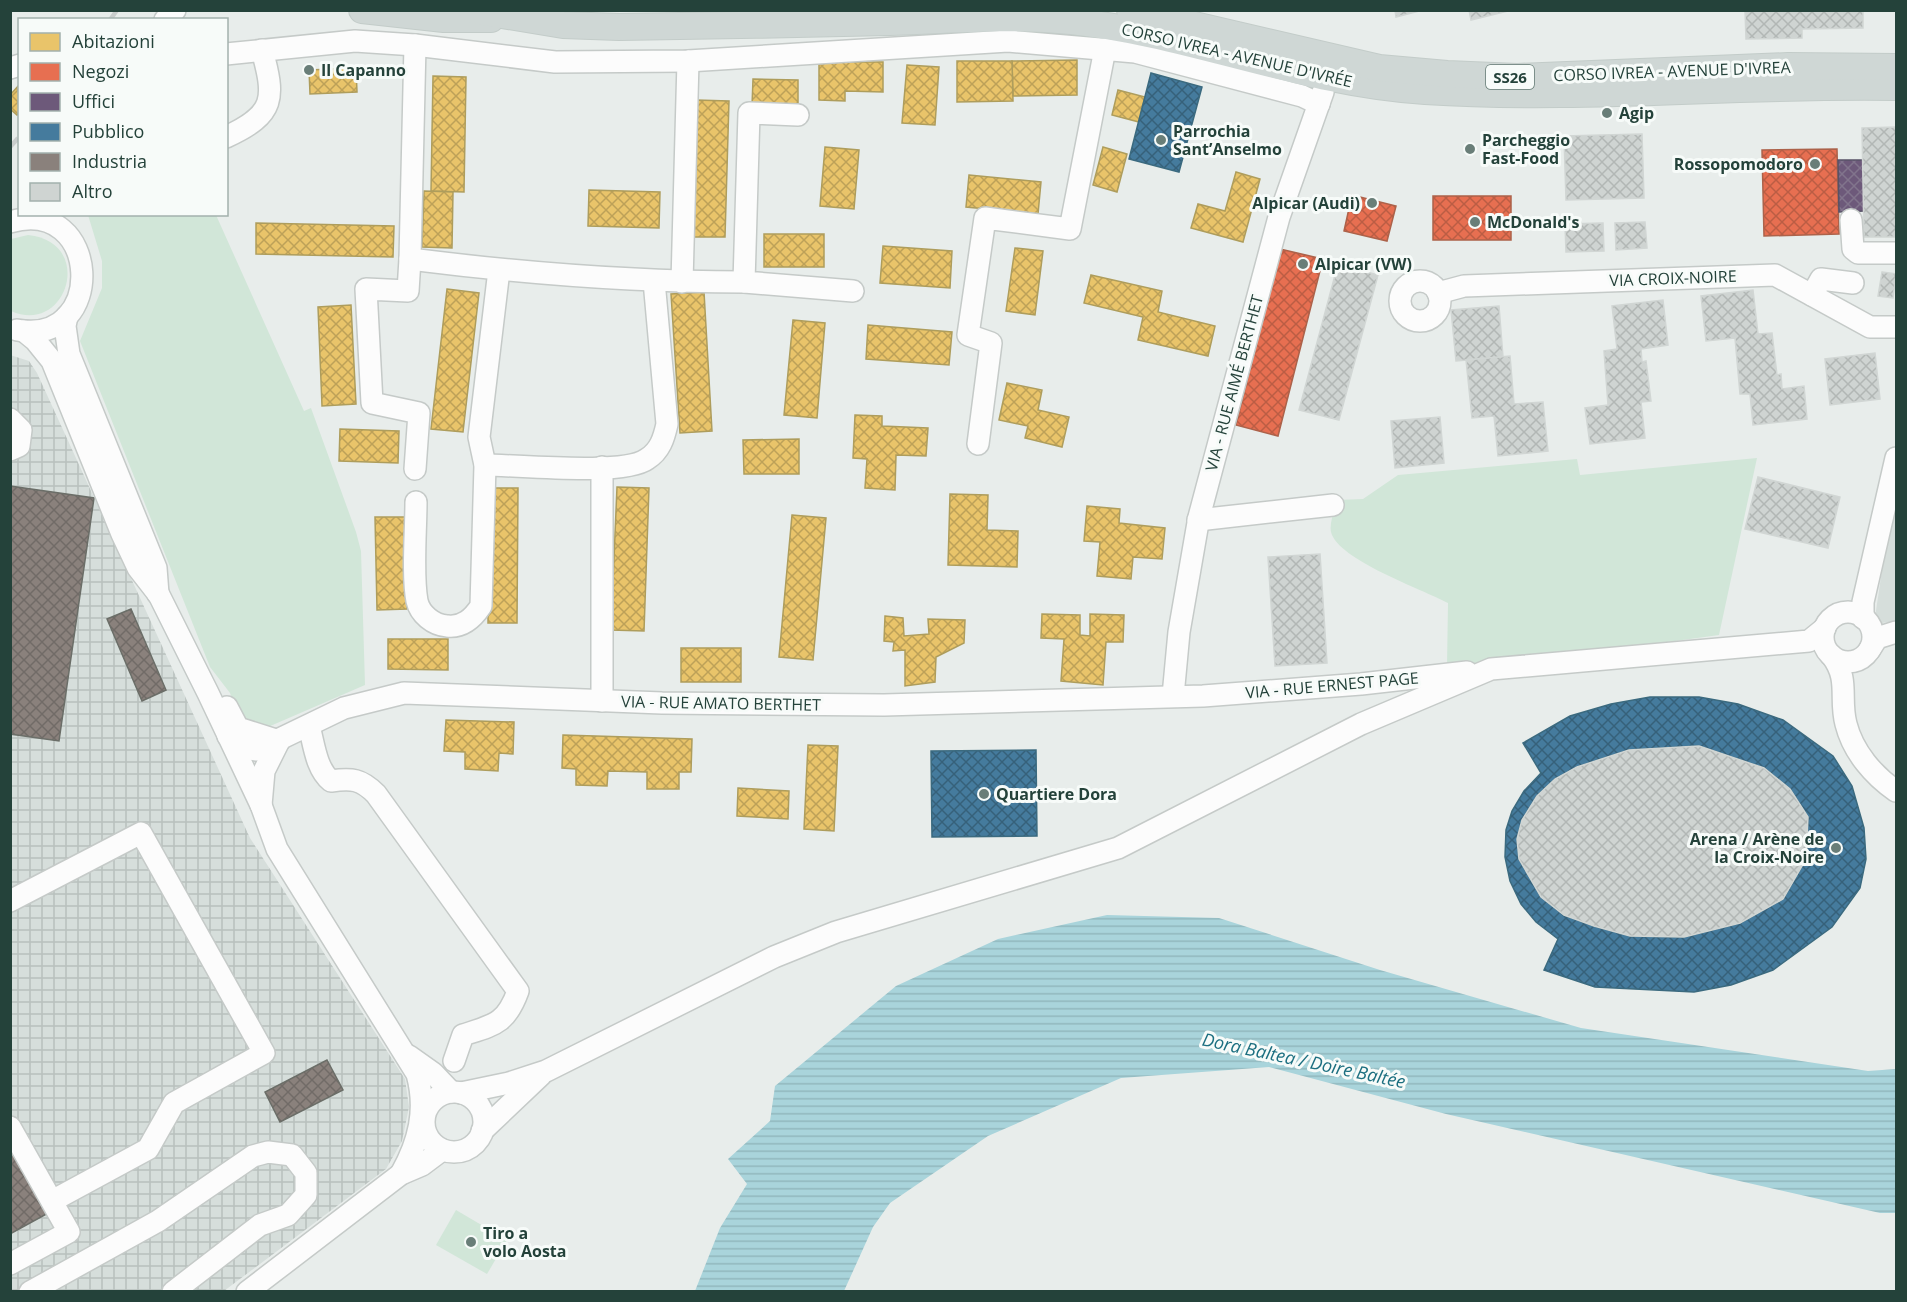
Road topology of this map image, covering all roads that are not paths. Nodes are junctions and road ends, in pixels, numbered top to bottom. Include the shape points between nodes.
1 (362, 10) edge
2 (472, 10) edge
3 (1130, 10) edge
4 (522, 20) junction
5 (416, 45) junction
6 (1104, 49) junction
7 (262, 50) junction
8 (228, 54) edge
9 (688, 61) junction
10 (1896, 68) edge
11 (1327, 77) junction
12 (1737, 87) joint
13 (1896, 87) edge
14 (1319, 104) junction
15 (798, 115) dead end
16 (228, 136) edge
17 (14, 219) edge
18 (52, 220) edge
19 (1851, 220) dead end
20 (1896, 253) edge
21 (410, 259) junction
22 (499, 270) junction
23 (654, 282) junction
24 (682, 282) junction
25 (744, 282) junction
26 (1853, 283) dead end
27 (853, 291) dead end
28 (1438, 293) dead end
29 (1812, 296) junction
30 (67, 316) junction
31 (1896, 327) edge
32 (17, 330) edge
33 (10, 418) edge
34 (978, 444) dead end
35 (10, 450) edge
36 (1896, 458) edge
37 (485, 465) junction
38 (602, 467) junction
39 (415, 469) dead end
40 (416, 502) dead end
41 (1333, 505) dead end
42 (1198, 520) junction
43 (159, 595) junction
44 (1871, 620) edge
45 (1825, 628) junction
46 (1809, 641) junction
47 (1864, 654) junction
48 (1830, 655) junction
49 (1491, 669) junction
50 (1844, 678) junction
51 (208, 693) junction
52 (1173, 696) junction
53 (602, 701) junction
54 (309, 726) junction
55 (228, 736) junction
56 (279, 741) junction
57 (1896, 791) edge
58 (261, 806) junction
59 (10, 901) edge
60 (408, 1056) junction
61 (454, 1061) dead end
62 (546, 1071) junction
63 (456, 1093) junction
64 (423, 1115) junction
65 (10, 1127) edge
66 (483, 1131) junction
67 (442, 1150) junction
68 (401, 1174) junction
69 (52, 1202) junction
70 (10, 1264) edge
71 (30, 1292) edge
72 (173, 1292) edge
73 (247, 1292) edge

1 - 4 main road
2 - 4 main road
3 - 10 main road, CORSO IVREA - AVENUE D'IVREA / SS26 via 1379,68 1447,75 1517,78 1788,66
4 - 11 main road, CORSO IVREA - AVENUE D'IVRÉE via 619,27 1035,18 1120,28
5 - 7 street via 355,41
5 - 9 street via 555,62
5 - 21 street
6 - 9 street via 1008,41
6 - 14 street via 1134,52 1302,96
6 - 34 street via 1070,229 985,218 968,335 991,343
7 - 8 street
7 - 16 street via 269,76 269,104 245,129
9 - 24 street
11 - 12 main road, CORSO IVREA - AVENUE D'IVRÉE via 1423,91 1516,96
11 - 14 street, VIA - RUE AIMÉ BERTHET
12 - 13 main road, CORSO IVREA - AVENUE D'IVREA
14 - 42 street, VIA - RUE AIMÉ BERTHET via 1279,217
15 - 25 street via 749,113
17 - 18 street
18 - 30 street via 72,241 84,273 80,296
19 - 20 street via 1853,249 1858,253
21 - 22 street
21 - 39 street via 408,291 366,289 372,403 419,413
22 - 23 street
22 - 37 street via 479,437
23 - 24 street
23 - 38 street via 667,424 664,438 647,459 634,465
24 - 25 street
25 - 27 street
26 - 29 street via 1821,279
28 - 29 street, VIA CROIX-NOIRE via 1464,286 1775,275
29 - 31 street, VIA CROIX-NOIRE via 1870,327
30 - 32 street via 47,328
30 - 43 street via 69,354 156,568
32 - 43 street via 36,340 52,361 122,534 138,568
33 - 35 street via 21,430 19,446
36 - 44 street
37 - 38 street
37 - 40 street via 481,606 458,626 428,619 417,601
38 - 53 street
41 - 42 street
42 - 52 street, VIA - RUE AIMÉ BERTHET via 1179,632
43 - 51 street
44 - 45 street via 1832,618
44 - 47 street via 1877,638
45 - 46 street
45 - 48 street via 1823,639
46 - 48 street
46 - 49 street, VIA - RUE ERNEST PAGE
47 - 48 street via 1842,662
47 - 50 street
48 - 50 street
49 - 52 street, VIA - RUE ERNEST PAGE via 1361,684
49 - 62 street via 1361,724 1118,848 836,932 774,957
50 - 57 street via 1846,724 1861,757
51 - 55 street
51 - 56 street via 222,699 238,728
52 - 53 street, VIA - RUE AMATO BERTHET via 884,705
53 - 54 street, VIA - RUE AMATO BERTHET via 404,693 344,708
54 - 56 street, VIA - RUE AMATO BERTHET
54 - 61 street via 325,776 331,781 351,778 364,782 376,794 518,991 511,1011 494,1024 463,1035
55 - 56 street, VIA - RUE AMATO BERTHET via 243,748 258,750
55 - 58 street
56 - 58 street via 264,771
58 - 60 street via 277,849
59 - 69 street via 141,833 264,1053 174,1102 148,1149
60 - 63 street
60 - 64 street via 422,1089
62 - 63 street
62 - 66 street
63 - 64 street via 433,1101
63 - 66 street via 477,1103
64 - 67 street via 428,1138
64 - 68 street via 413,1153
65 - 69 street
66 - 67 street via 471,1147 462,1151
67 - 68 street
68 - 73 street
69 - 70 street via 69,1232
71 - 72 street via 158,1221 253,1156 268,1152 292,1155 306,1173 306,1195 288,1215 260,1225

